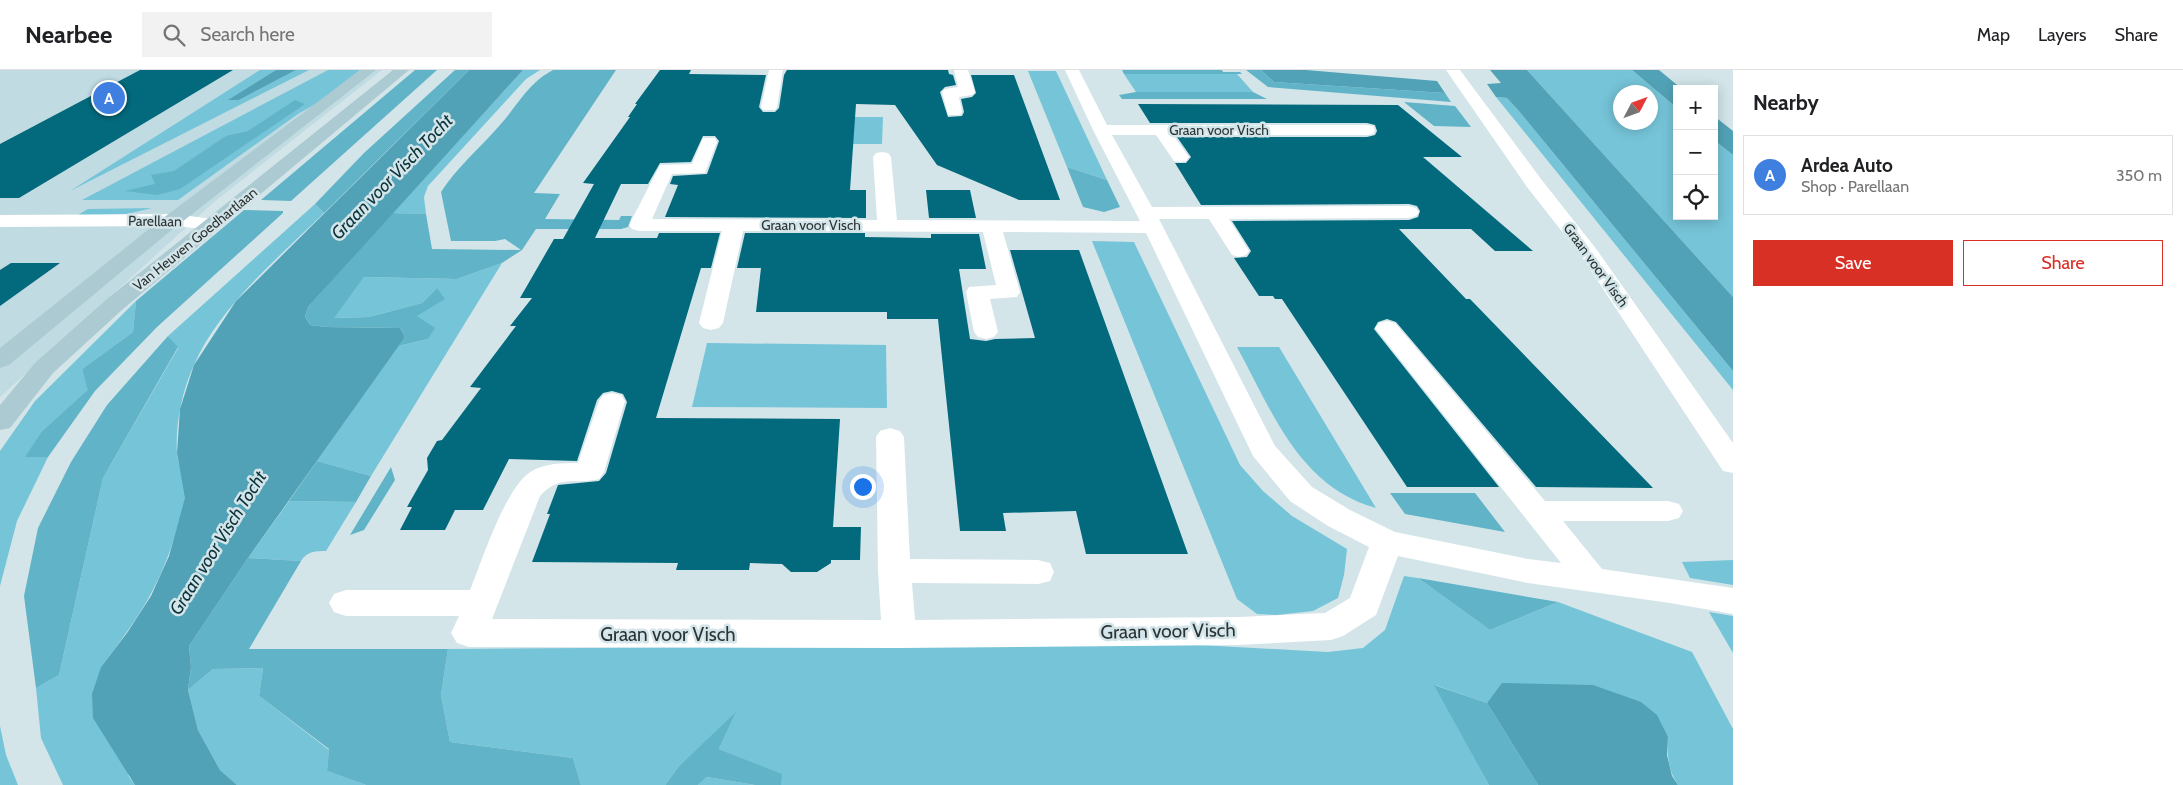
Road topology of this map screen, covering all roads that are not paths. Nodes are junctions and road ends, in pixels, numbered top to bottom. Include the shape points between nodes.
1 (369, 70) edge
2 (402, 70) edge
3 (776, 70) edge
4 (961, 70) edge
5 (1072, 70) edge
6 (1455, 73) edge
7 (769, 107) dead end
8 (954, 112) dead end
9 (1101, 130) junction
10 (1367, 130) dead end
11 (1162, 131) junction
12 (709, 142) dead end
13 (882, 157) dead end
14 (1180, 158) dead end
15 (892, 212) junction
16 (1409, 212) dead end
17 (1216, 214) junction
18 (1149, 220) junction
19 (0, 221) edge
20 (214, 224) junction
21 (167, 225) junction
22 (734, 225) junction
23 (991, 225) junction
24 (0, 229) edge
25 (1239, 251) dead end
26 (711, 323) dead end
27 (1387, 328) dead end
28 (986, 332) dead end
29 (0, 360) edge
30 (612, 401) dead end
31 (0, 422) edge
32 (890, 437) dead end
33 (1733, 464) edge
34 (1536, 511) junction
35 (1668, 511) dead end
36 (1387, 542) junction
37 (894, 571) junction
38 (1038, 572) dead end
39 (1592, 579) junction
40 (1733, 601) edge
41 (346, 603) dead end
42 (480, 603) junction
43 (899, 634) junction

1 - 21 main road, Van Heuven Goedhartlaan
2 - 20 main road, Van Heuven Goedhartlaan
3 - 7 street
4 - 8 street via 967,92 950,92
5 - 9 street
6 - 33 street, Graan voor Visch via 1590,254
9 - 11 street, Graan voor Visch
9 - 18 street
10 - 11 street, Graan voor Visch
11 - 14 street, Graan voor Visch
12 - 22 street, Graan voor Visch via 699,169 666,169 639,225
13 - 15 street
15 - 22 street, Graan voor Visch
15 - 23 street, Graan voor Visch
16 - 17 street, Graan voor Visch
17 - 18 street, Graan voor Visch
17 - 25 street
18 - 23 street, Graan voor Visch
18 - 36 street via 1262,450 1301,494 1338,518
19 - 21 street, Parellaan
20 - 21 street, Parellaan
20 - 31 main road, Van Heuven Goedhartlaan via 115,304 44,368
21 - 24 street, Parellaan
21 - 29 main road, Van Heuven Goedhartlaan
22 - 26 street
23 - 28 street via 1009,292 977,292
27 - 34 street
30 - 42 street, Graan voor Visch via 589,472 551,473 532,484
32 - 37 street
34 - 35 street
34 - 39 street
36 - 39 street via 1528,570
36 - 43 street, Graan voor Visch via 1364,606 1331,626
37 - 38 street
37 - 43 street
39 - 40 street
41 - 42 street
42 - 43 street, Graan voor Visch via 469,634

